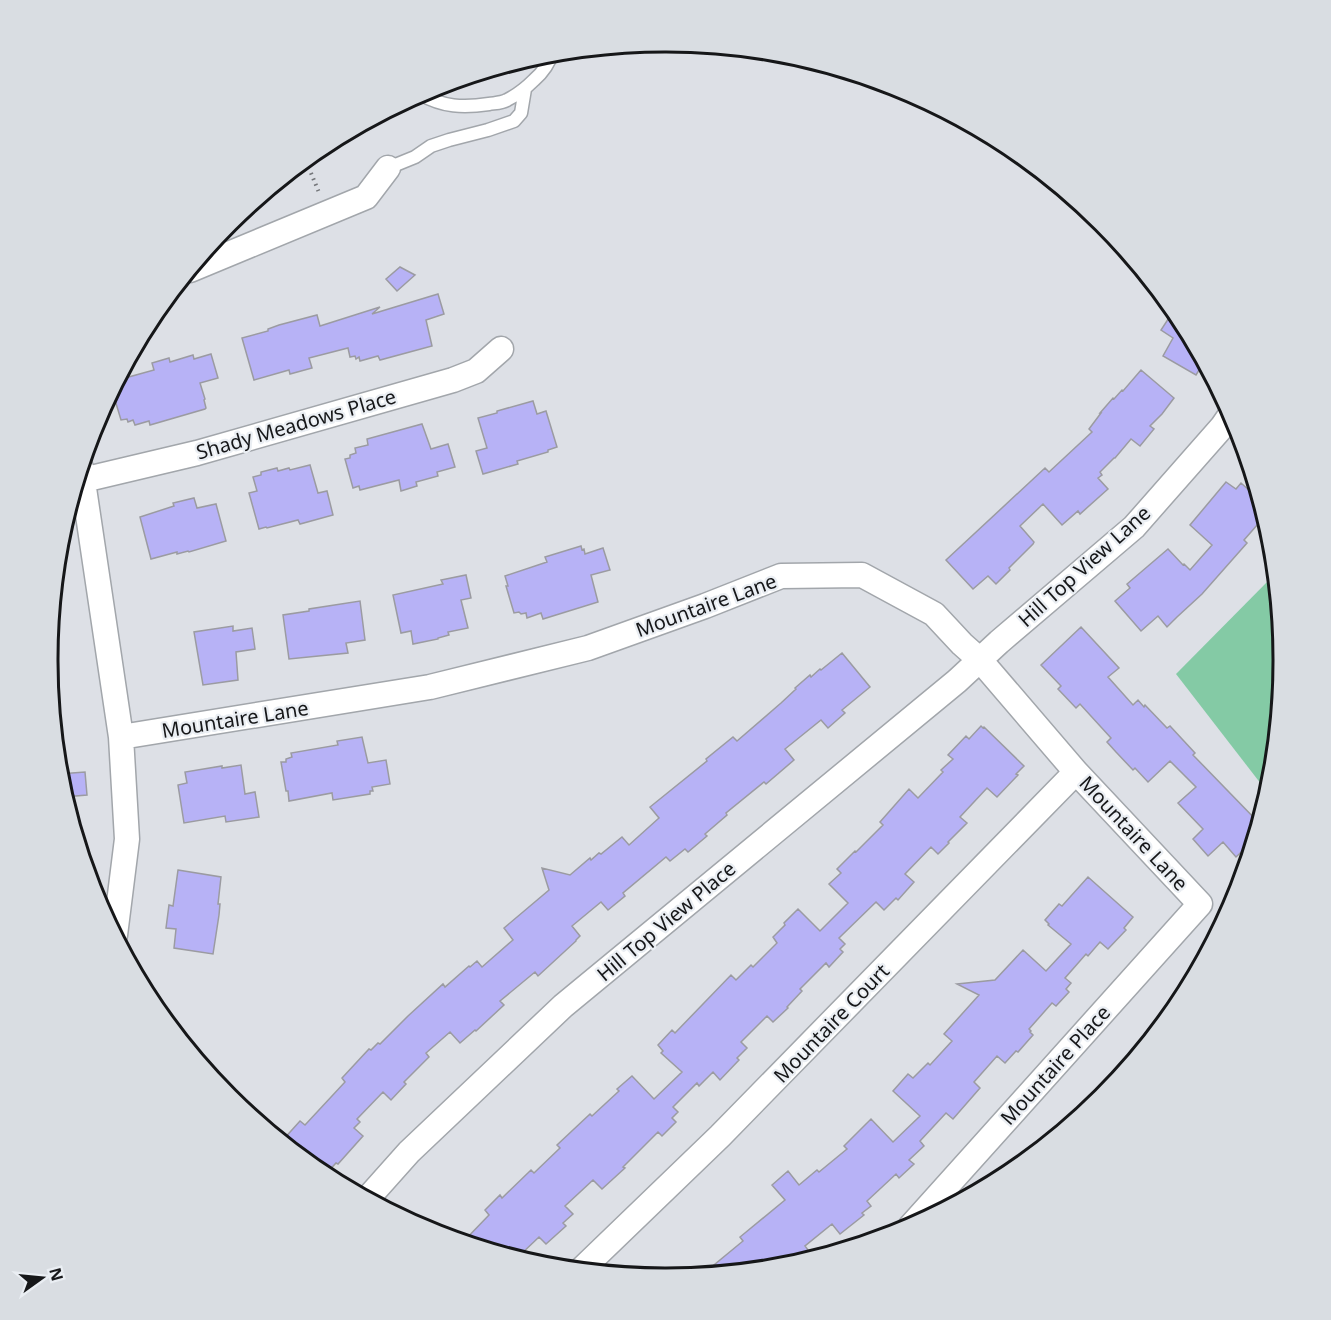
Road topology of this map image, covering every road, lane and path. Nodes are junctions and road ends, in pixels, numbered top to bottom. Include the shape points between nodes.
1 (547, 64) edge
2 (525, 89) junction
3 (431, 100) edge
4 (388, 168) joint
5 (311, 173) dead end
6 (320, 195) dead end
7 (205, 264) edge
8 (501, 349) dead end
9 (1225, 423) edge
10 (88, 473) edge
11 (84, 486) edge
12 (980, 660) junction
13 (121, 737) junction
14 (1076, 772) junction
15 (1200, 904) joint
16 (117, 920) edge
17 (373, 1192) edge
18 (927, 1208) edge
19 (589, 1262) edge

1 - 2 lane
2 - 3 lane via 506,101 477,106 454,106
2 - 4 lane via 521,113 514,121 430,146
4 - 7 street via 366,197
5 - 6 path
8 - 10 street, Shady Meadows Place via 476,371 453,380 196,453
9 - 12 street, Hill Top View Lane via 1134,527
11 - 13 street
12 - 13 street, Mountaire Lane via 934,614 862,575 781,576 588,648 430,687
12 - 14 street, Mountaire Lane
12 - 17 street, Hill Top View Place via 563,1006
13 - 16 street via 127,839
14 - 15 street, Mountaire Lane
14 - 19 street, Mountaire Court via 728,1128
15 - 18 street, Mountaire Place

